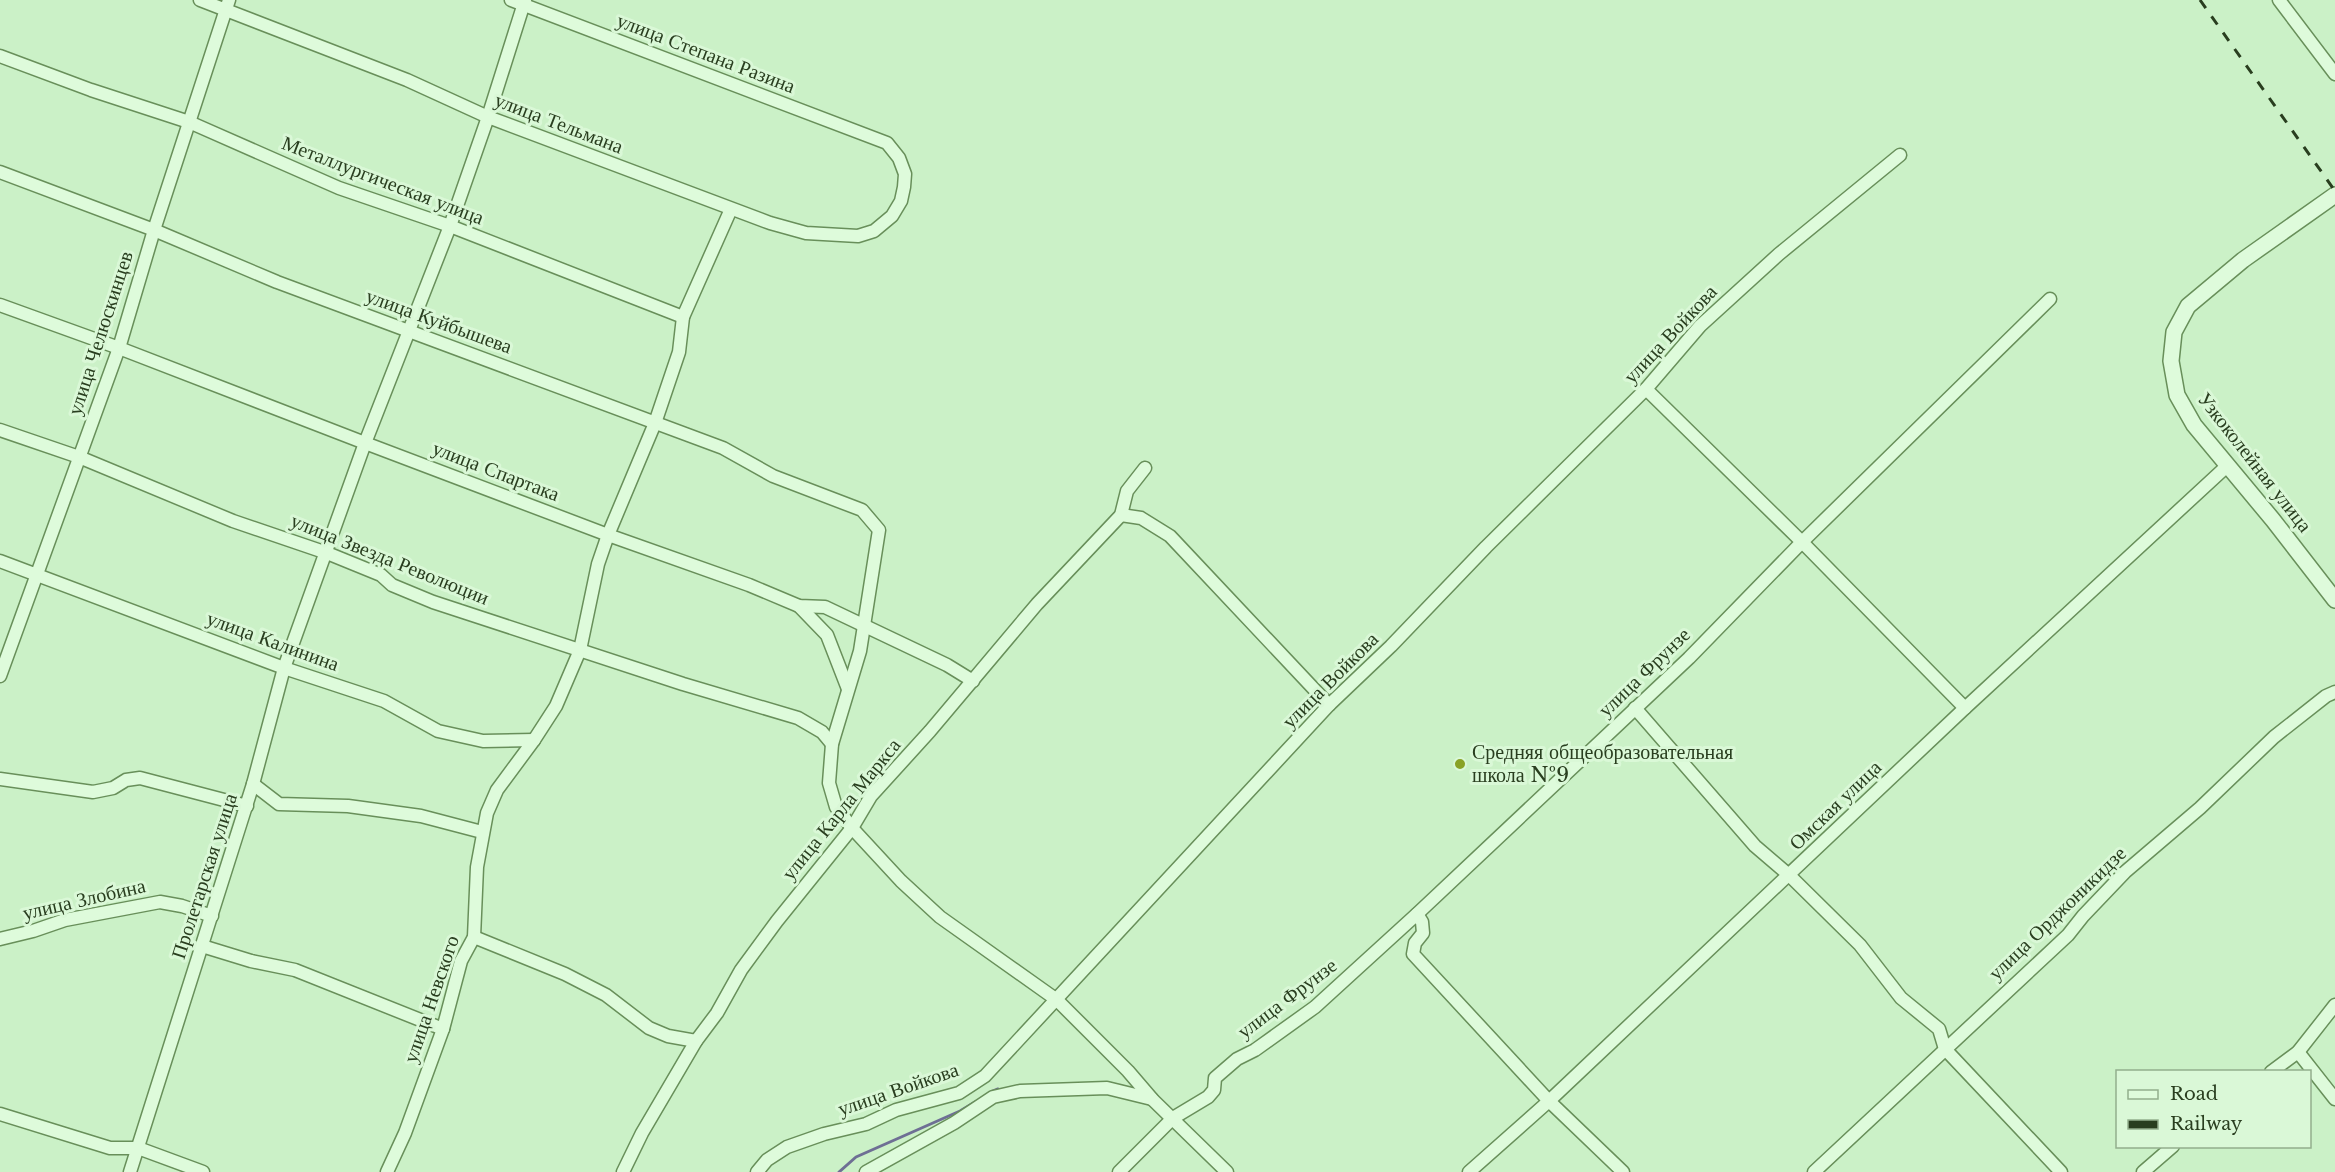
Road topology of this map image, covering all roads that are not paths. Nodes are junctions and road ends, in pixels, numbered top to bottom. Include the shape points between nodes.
1 (200, 0) edge
2 (511, 0) edge
3 (2279, 0) edge
4 (524, 2) edge
5 (228, 5) edge
6 (0, 56) edge
7 (2335, 74) edge
8 (488, 117) junction
9 (189, 122) junction
10 (1900, 155) dead end
11 (0, 172) edge
12 (2335, 195) edge
13 (901, 201) joint
14 (731, 209) junction
15 (450, 226) junction
16 (154, 230) junction
17 (2050, 299) dead end
18 (0, 305) edge
19 (683, 317) junction
20 (408, 330) junction
21 (118, 348) junction
22 (1646, 389) junction
23 (654, 423) junction
24 (0, 430) edge
25 (365, 443) junction
26 (79, 457) junction
27 (2227, 466) junction
28 (1145, 468) dead end
29 (1121, 515) junction
30 (608, 535) junction
31 (1802, 542) junction
32 (327, 553) junction
33 (0, 561) edge
34 (35, 574) junction
35 (2335, 600) edge
36 (799, 606) junction
37 (862, 626) junction
38 (580, 650) junction
39 (284, 668) junction
40 (0, 676) edge
41 (973, 681) junction
42 (848, 689) junction
43 (2335, 692) edge
44 (1329, 705) junction
45 (1635, 708) junction
46 (1965, 708) junction
47 (534, 740) junction
48 (832, 744) junction
49 (0, 779) edge
50 (254, 784) junction
51 (247, 806) junction
52 (852, 828) junction
53 (482, 832) junction
54 (1790, 876) junction
55 (1417, 914) junction
56 (212, 916) junction
57 (474, 937) junction
58 (0, 939) edge
59 (202, 946) junction
60 (1057, 1000) junction
61 (2335, 1005) edge
62 (443, 1029) junction
63 (696, 1041) junction
64 (1945, 1049) junction
65 (2298, 1052) junction
66 (2272, 1070) edge
67 (1152, 1099) junction
68 (2335, 1099) edge
69 (1549, 1101) junction
70 (0, 1114) edge
71 (1173, 1119) junction
72 (138, 1148) junction
73 (2171, 1148) edge
74 (130, 1172) edge
75 (203, 1172) edge
76 (387, 1172) edge
77 (623, 1172) edge
78 (757, 1172) edge
79 (866, 1172) edge
80 (1119, 1172) edge
81 (1227, 1172) edge
82 (1469, 1172) edge
83 (1623, 1172) edge
84 (1814, 1172) edge
85 (2061, 1172) edge
86 (2143, 1172) edge

1 - 5 street, улица Тельмана
2 - 4 street, улица Степана Разина
3 - 7 street
4 - 8 street
4 - 13 street, улица Степана Разина via 887,143 905,174
5 - 8 street, улица Тельмана
5 - 9 street, улица Челюскинцев
6 - 9 street, Металлургическая улица
8 - 14 street, улица Тельмана
8 - 15 street
9 - 15 street, Металлургическая улица via 339,188
9 - 16 street, улица Челюскинцев
10 - 22 street, улица Войкова via 1779,254 1700,326
11 - 16 street, улица Куйбышева
12 - 27 street, Узкоколейная улица via 2243,260 2188,306 2174,332 2170,361 2177,395 2194,425
13 - 14 street, улица Тельмана via 892,216 874,231 858,236 806,233
14 - 19 street, улица Невского
15 - 19 street, Металлургическая улица
15 - 20 street
16 - 20 street, улица Куйбышева via 277,282
16 - 21 street, улица Челюскинцев
17 - 31 street, улица Фрунзе
18 - 21 street, улица Спартака
19 - 23 street, улица Невского via 679,352
20 - 23 street, улица Куйбышева
20 - 25 street
21 - 25 street, улица Спартака
21 - 26 street, улица Челюскинцев
22 - 31 street
22 - 44 street, улица Войкова
23 - 30 street, улица Невского
23 - 37 street, улица Куйбышева via 723,448 773,476 862,510 879,530
24 - 26 street, улица Звезда Революции
25 - 30 street, улица Спартака
25 - 32 street
26 - 32 street, улица Звезда Революции via 233,521
26 - 34 street, улица Челюскинцев
27 - 35 street, Узкоколейная улица
27 - 46 street, Омская улица
28 - 29 street, улица Карла Маркса via 1127,490
29 - 41 street, улица Карла Маркса via 1037,604
29 - 44 street via 1142,518 1170,536
30 - 36 street, улица Спартака
30 - 38 street, улица Невского
31 - 45 street, улица Фрунзе
31 - 46 street
32 - 38 street, улица Звезда Революции via 434,602
32 - 39 street
33 - 34 street, улица Калинина
34 - 39 street, улица Калинина
34 - 40 street, улица Челюскинцев
36 - 37 street, улица Спартака via 825,608
36 - 42 street via 827,634
37 - 41 street, улица Спартака
37 - 42 street via 860,651
38 - 47 street, улица Невского via 556,706
38 - 48 street, улица Звезда Революции via 798,718 822,732
39 - 47 street, улица Калинина via 384,701 438,732 483,741
39 - 50 street
41 - 52 street, улица Карла Маркса via 871,796
42 - 48 street
43 - 64 street, улица Орджоникидзе via 2274,737 2125,872 2068,935
44 - 60 street, улица Войкова
45 - 54 street via 1755,846
45 - 55 street, улица Фрунзе
46 - 54 street, Омская улица
47 - 53 street, улица Невского via 497,790
48 - 52 street via 829,783 836,807
49 - 51 street via 93,792 140,778
50 - 51 street, Пролетарская улица
50 - 53 street, Пролетарская улица via 279,804 358,807 420,816
51 - 56 street, Пролетарская улица
52 - 60 street via 940,916
52 - 63 street, улица Карла Маркса via 741,970
53 - 57 street, улица Невского
54 - 64 street via 1860,945 1901,998 1939,1029
54 - 69 street, Омская улица
55 - 69 street via 1423,933 1413,954
55 - 71 street, улица Фрунзе via 1315,1007 1215,1078 1214,1090 1208,1097
56 - 58 street, улица Злобина via 160,902 65,920
56 - 59 street, Пролетарская улица
57 - 62 street, улица Невского via 461,962
57 - 63 street via 606,995 649,1029
59 - 62 street via 295,970
59 - 72 street, Пролетарская улица
60 - 67 street
60 - 78 street, улица Войкова via 985,1076 959,1093 795,1144 767,1160
61 - 65 street
62 - 76 street, улица Невского
63 - 77 street, улица Карла Маркса
64 - 84 street, улица Орджоникидзе
64 - 85 street
65 - 66 street
65 - 68 street
67 - 71 street
67 - 79 street via 1107,1088 1020,1091 993,1097
69 - 82 street, Омская улица
69 - 83 street
70 - 72 street via 110,1148
71 - 80 street, улица Фрунзе
71 - 81 street
72 - 74 street, Пролетарская улица
72 - 75 street
73 - 86 street

